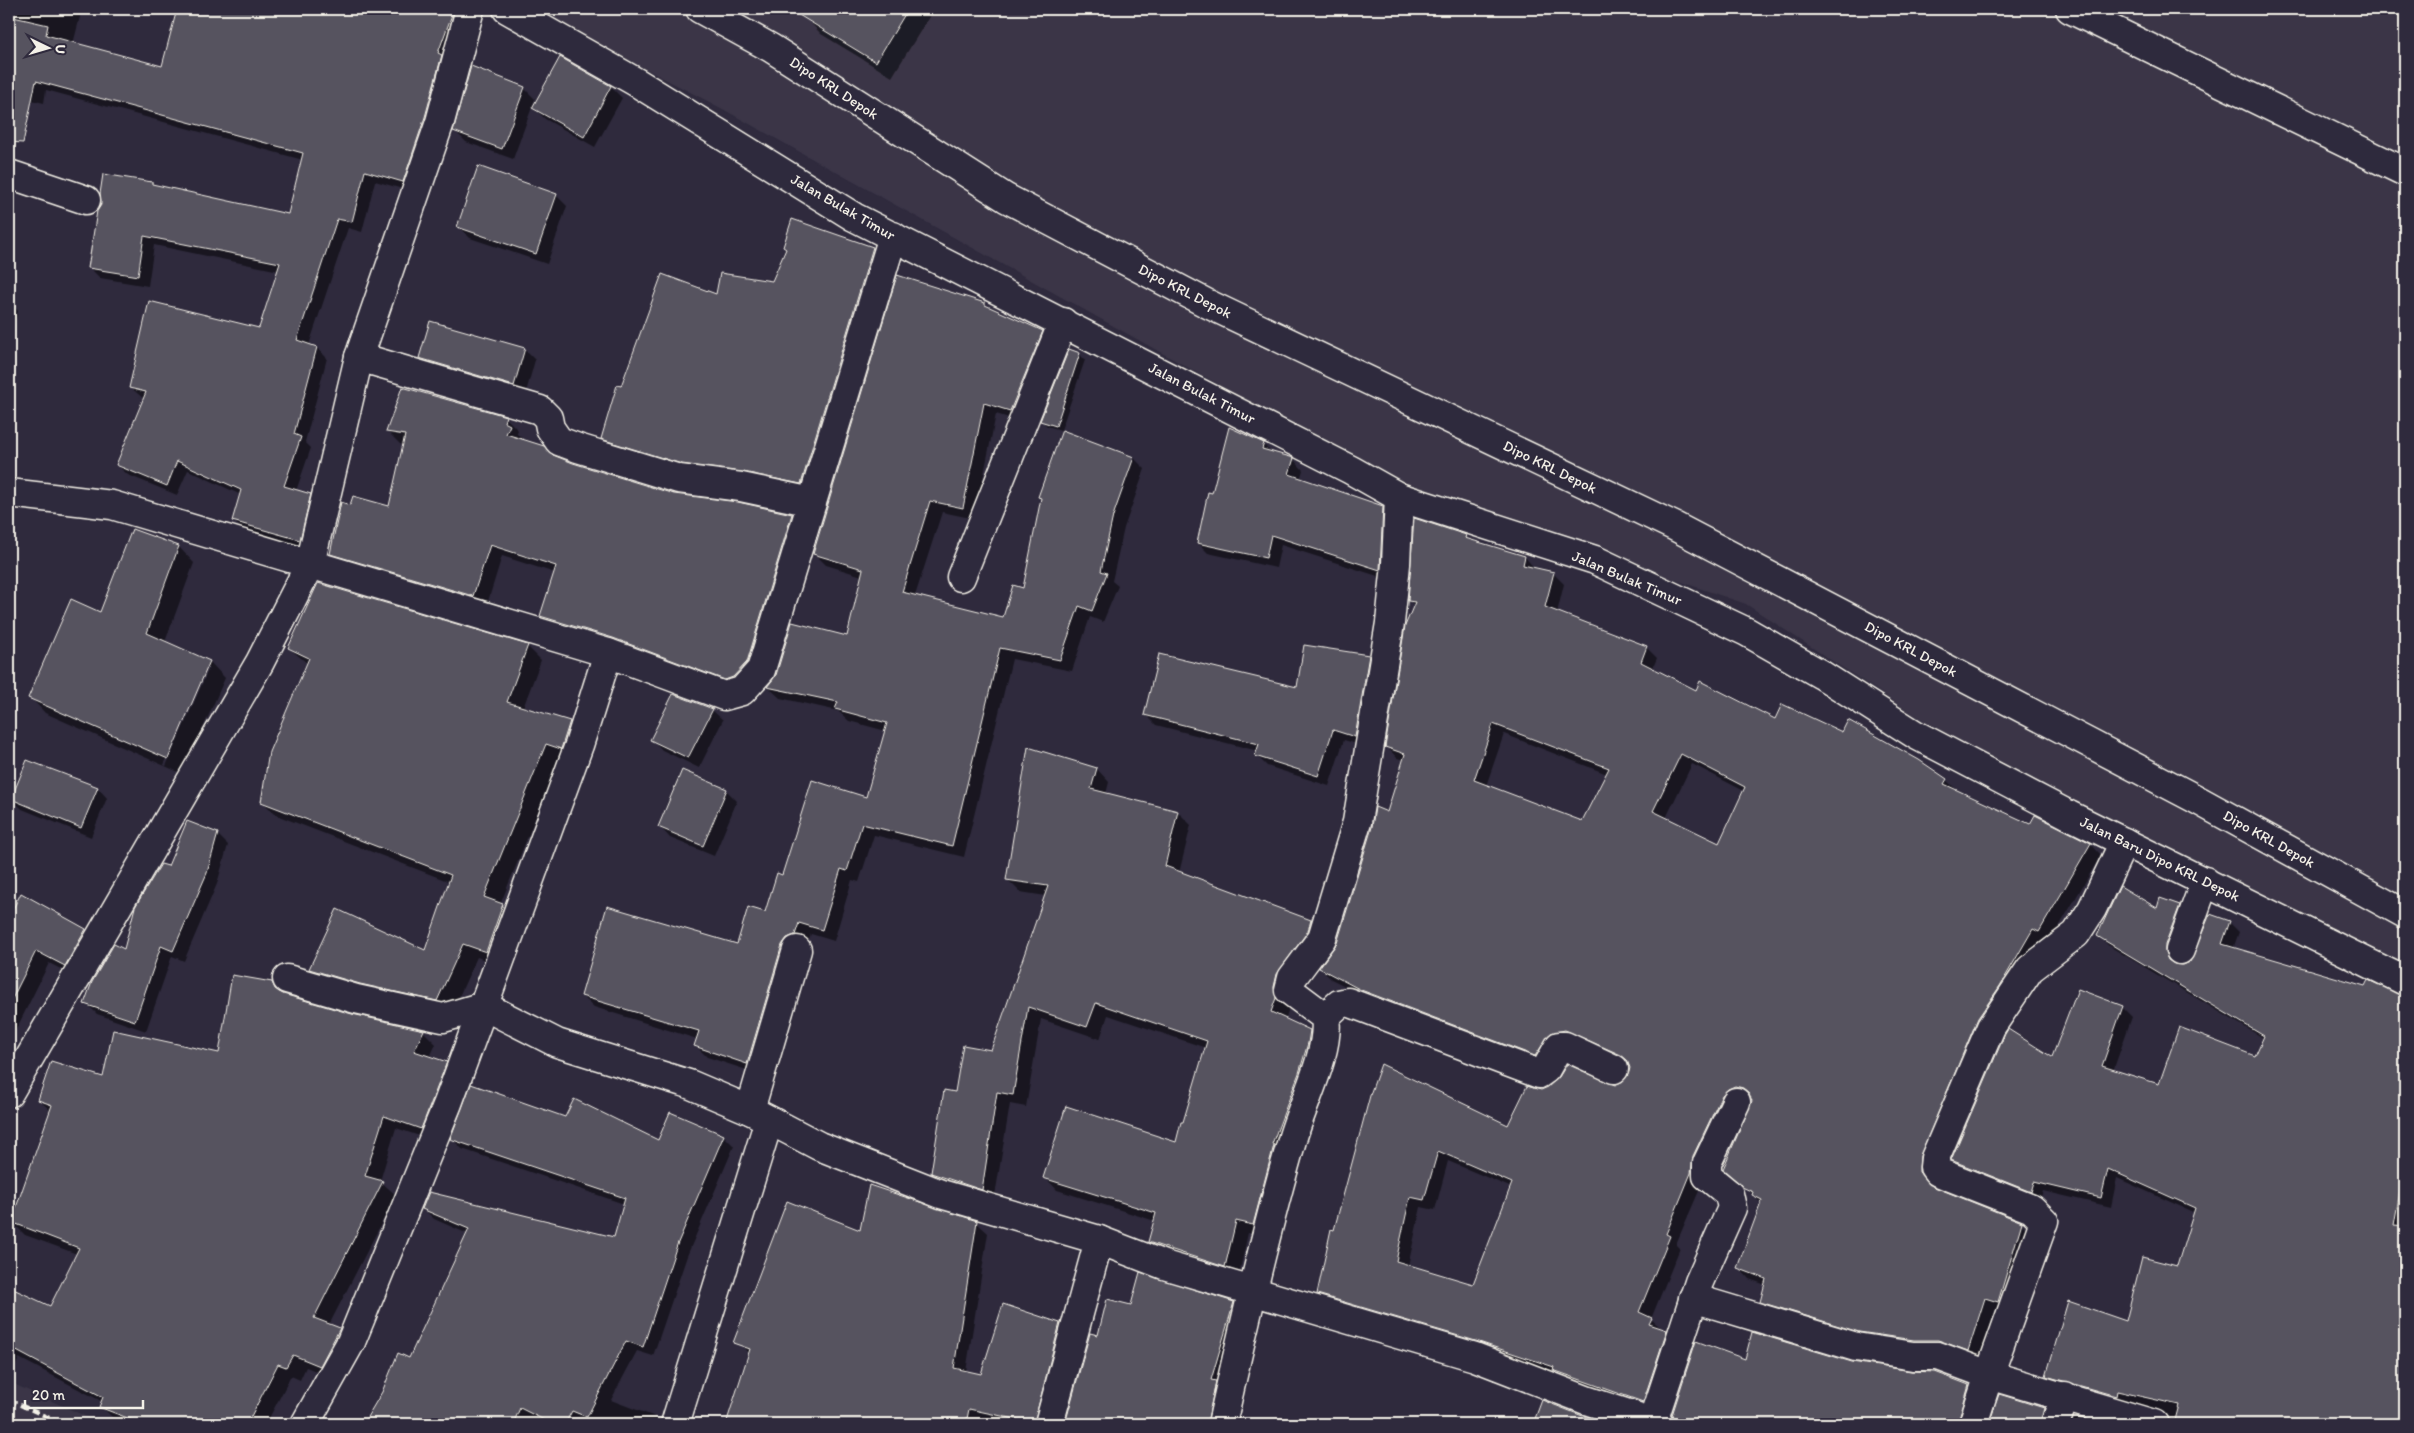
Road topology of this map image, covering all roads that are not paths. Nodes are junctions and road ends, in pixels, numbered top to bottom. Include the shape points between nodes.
1 (470, 9) edge
2 (507, 9) edge
3 (700, 9) edge
4 (2070, 9) edge
5 (2405, 172) edge
6 (9, 174) edge
7 (86, 200) dead end
8 (892, 236) junction
9 (1063, 322) junction
10 (359, 357) junction
11 (9, 493) edge
12 (1399, 498) junction
13 (812, 502) junction
14 (310, 564) junction
15 (961, 577) dead end
16 (608, 653) junction
17 (1916, 735) joint
18 (2124, 842) junction
19 (2205, 881) junction
20 (2405, 914) edge
21 (797, 950) dead end
22 (2180, 950) dead end
23 (287, 979) dead end
24 (2405, 981) edge
25 (484, 1006) junction
26 (1325, 1017) junction
27 (1614, 1070) dead end
28 (9, 1092) edge
29 (1736, 1102) dead end
30 (760, 1115) junction
31 (1098, 1240) junction
32 (1252, 1291) junction
33 (1694, 1298) junction
34 (1989, 1375) junction
35 (2065, 1396) junction
36 (1656, 1423) edge
37 (306, 1424) edge
38 (675, 1424) edge
39 (1049, 1424) edge
40 (1222, 1424) edge
41 (1973, 1424) edge
42 (2055, 1424) edge
43 (2154, 1424) edge

1 - 10 street via 440,122
2 - 8 street, Jalan Bulak Timur via 636,82 854,217
3 - 20 street, Dipo KRL Depok via 771,48 1006,198 1208,304 1692,535 2194,798
4 - 5 street
6 - 7 street
8 - 9 street, Jalan Bulak Timur
8 - 13 street
9 - 12 street, Jalan Bulak Timur via 1342,465
9 - 15 street
10 - 13 street via 540,410 548,418 550,428 559,441 578,448 679,479 741,487
10 - 14 street
11 - 14 street via 112,505
12 - 17 street, Jalan Bulak Timur via 1595,560 1747,632
12 - 26 street via 1390,623 1357,822 1322,938 1292,978 1289,990
13 - 16 street via 760,670 742,691 724,696
14 - 16 street
14 - 28 street via 260,662
16 - 25 street via 579,745
17 - 18 street, Jalan Baru Dipo KRL Depok
18 - 19 street, Jalan Baru Dipo KRL Depok
18 - 34 street via 2092,909 2076,934 2030,969 1991,1027 1935,1158 1934,1167 1938,1172 2032,1209 2044,1221
19 - 22 street
19 - 24 street, Jalan Baru Dipo KRL Depok
21 - 30 street
23 - 25 street via 356,999 443,1018
25 - 30 street via 557,1043 689,1084
25 - 37 street via 350,1342
26 - 27 street via 1338,1004 1348,1002 1539,1074 1546,1069 1559,1046
26 - 32 street via 1322,1052 1292,1139
29 - 33 street via 1707,1163 1707,1176 1729,1194 1732,1208
30 - 31 street via 820,1146 941,1194
30 - 38 street
31 - 32 street via 1164,1265
31 - 39 street
32 - 36 street via 1475,1357
32 - 40 street
33 - 34 street via 1856,1347 1913,1356 1938,1356
33 - 36 street
34 - 35 street
34 - 41 street
35 - 42 street
35 - 43 street

